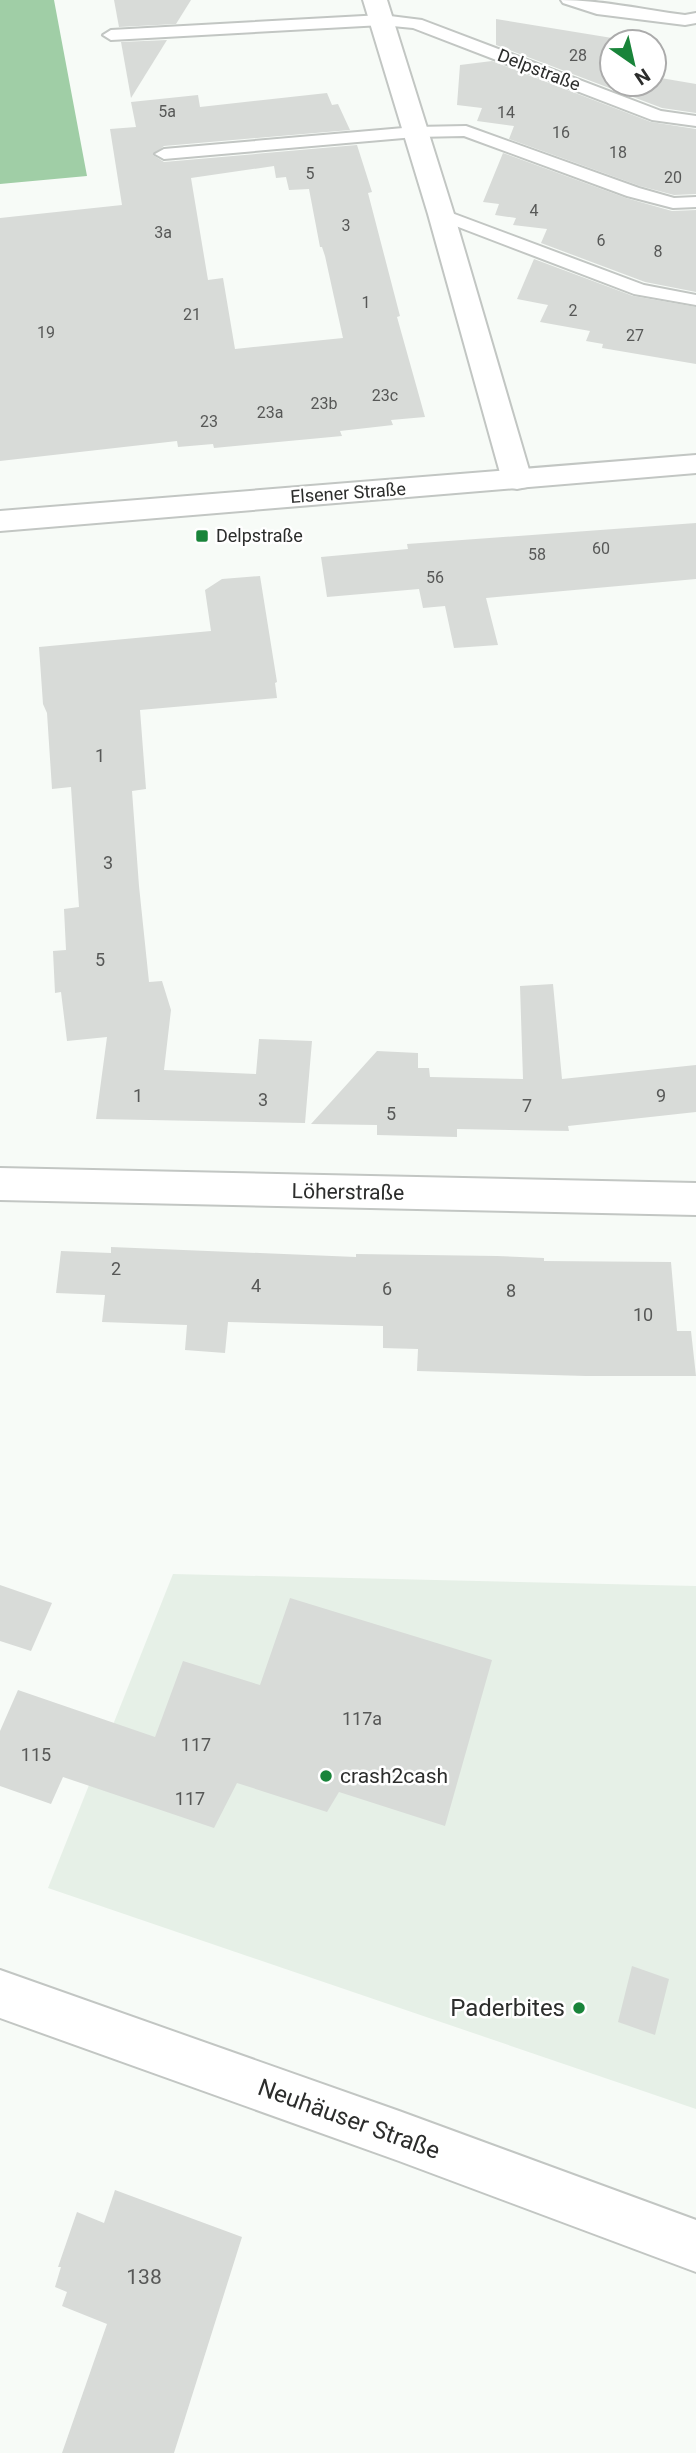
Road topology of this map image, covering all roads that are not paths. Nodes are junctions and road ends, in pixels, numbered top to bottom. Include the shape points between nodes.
1 (569, 0) edge
2 (378, 10) edge
3 (696, 18) edge
4 (111, 35) dead end
5 (696, 121) edge
6 (415, 132) junction
7 (164, 154) dead end
8 (696, 202) edge
9 (441, 214) junction
10 (696, 300) edge
11 (696, 464) edge
12 (517, 480) junction
13 (0, 521) edge
14 (0, 1184) edge
15 (696, 1199) edge
16 (0, 1994) edge
17 (696, 2246) edge

1 - 3 lane via 597,9
2 - 4 lane, Delpstraße
2 - 5 lane, Delpstraße via 658,116
2 - 6 street
6 - 7 lane
6 - 8 lane via 466,131 632,192 673,203
6 - 9 street
9 - 10 lane via 640,290
9 - 12 street
11 - 12 street, Elsener Straße
12 - 13 street, Elsener Straße
14 - 15 street, Löherstraße
16 - 17 street, Neuhäuser Straße

